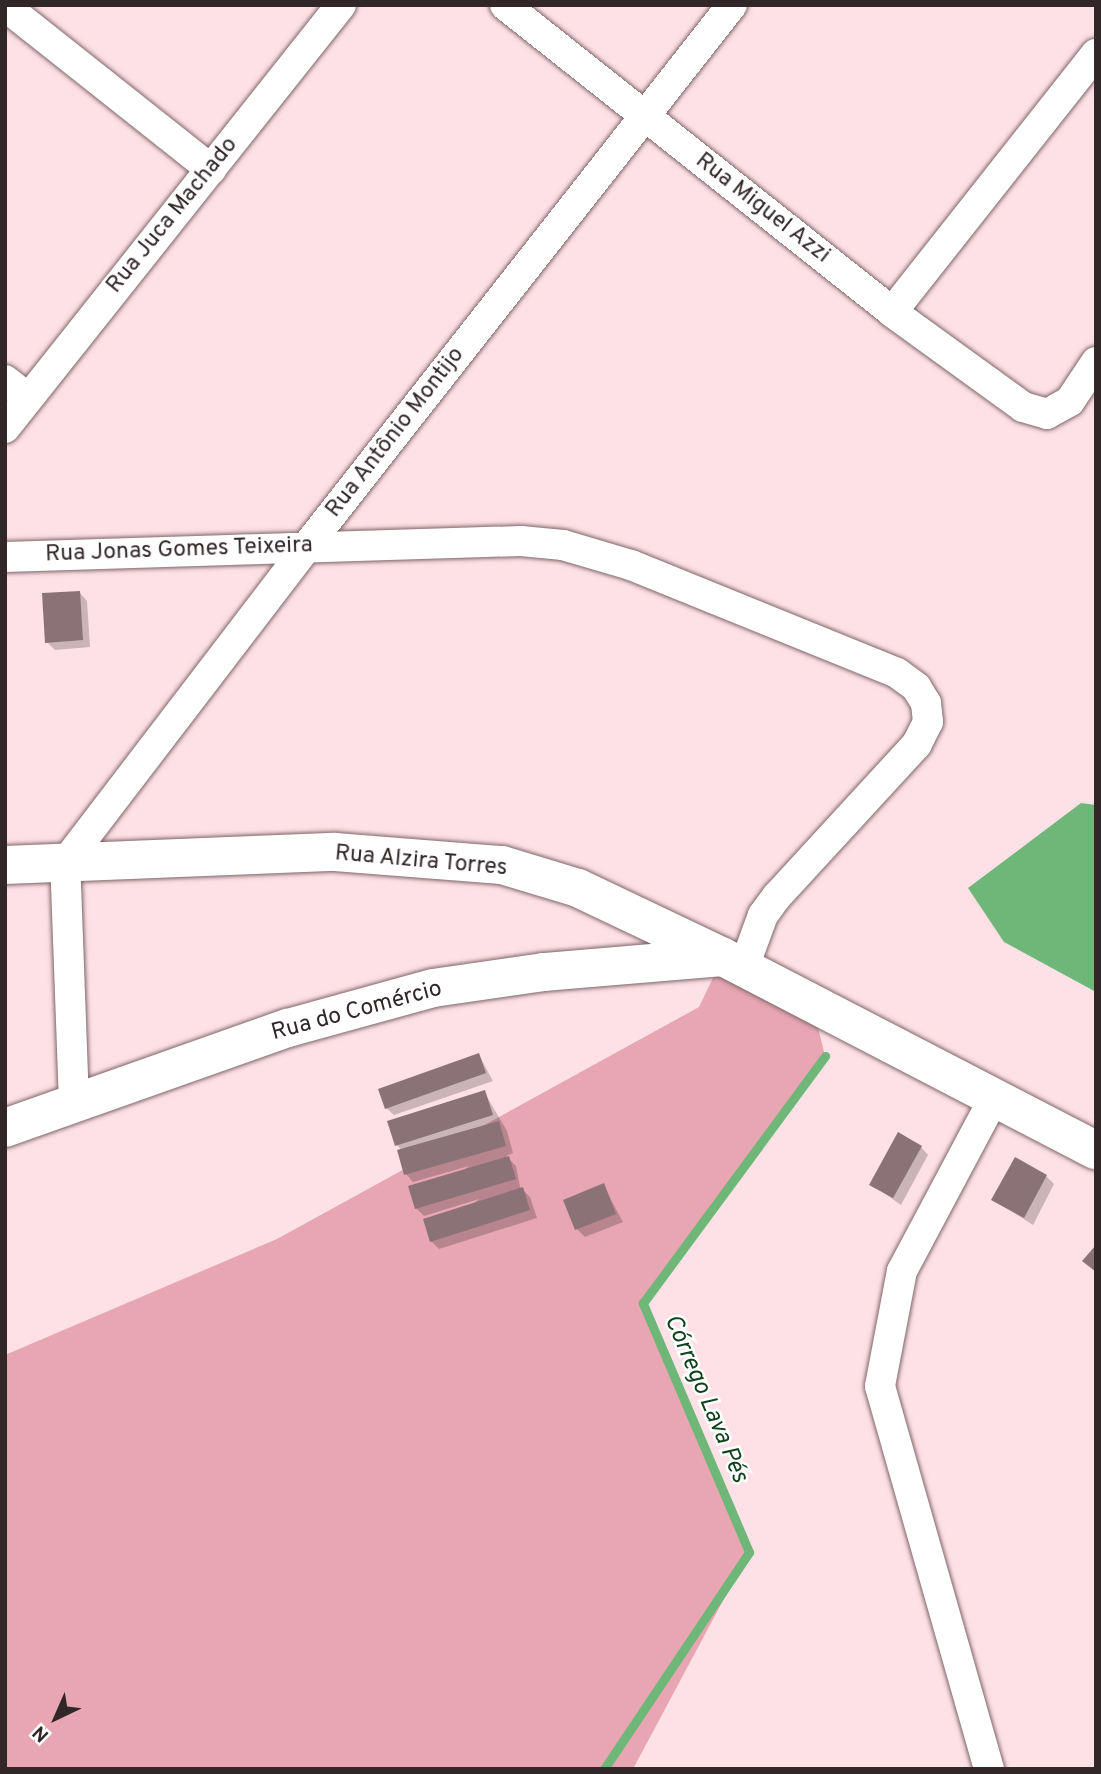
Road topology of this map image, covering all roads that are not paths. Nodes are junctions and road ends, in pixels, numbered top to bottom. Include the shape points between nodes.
1 (341, 5) edge
2 (505, 5) edge
3 (732, 5) edge
4 (5, 6) edge
5 (1096, 54) edge
6 (645, 117) junction
7 (211, 169) junction
8 (892, 312) junction
9 (1096, 362) edge
10 (17, 389) edge
11 (5, 428) edge
12 (307, 546) junction
13 (5, 557) edge
14 (65, 863) junction
15 (5, 865) edge
16 (734, 962) junction
17 (994, 1098) junction
18 (74, 1103) junction
19 (5, 1128) edge
20 (1096, 1150) edge
21 (989, 1769) edge

1 - 7 street, Rua Juca Machado
2 - 6 street, Rua Miguel Azzi
3 - 6 street, Rua Antônio Montijo
4 - 7 street
5 - 8 street
6 - 8 street, Rua Miguel Azzi
6 - 12 street, Rua Antônio Montijo
7 - 10 street, Rua Juca Machado
8 - 9 street, Rua Miguel Azzi via 1023,407 1047,414 1070,401
10 - 11 street, Rua Juca Machado
12 - 13 street, Rua Jonas Gomes Teixeira
12 - 14 street, Rua Antônio Montijo
12 - 16 street, Rua Jonas Gomes Teixeira via 521,541 563,545 631,565 897,673 916,687 926,703 928,722 917,744 777,896
14 - 15 main road, Rua Alzira Torres
14 - 16 main road, Rua Alzira Torres via 335,852 502,865 578,888
14 - 18 street
16 - 17 main road, Rua Alzira Torres
16 - 18 main road, Rua do Comércio via 544,972 433,988 288,1028
17 - 20 main road, Rua Alzira Torres
17 - 21 street via 902,1271 880,1386
18 - 19 main road, Rua do Comércio

